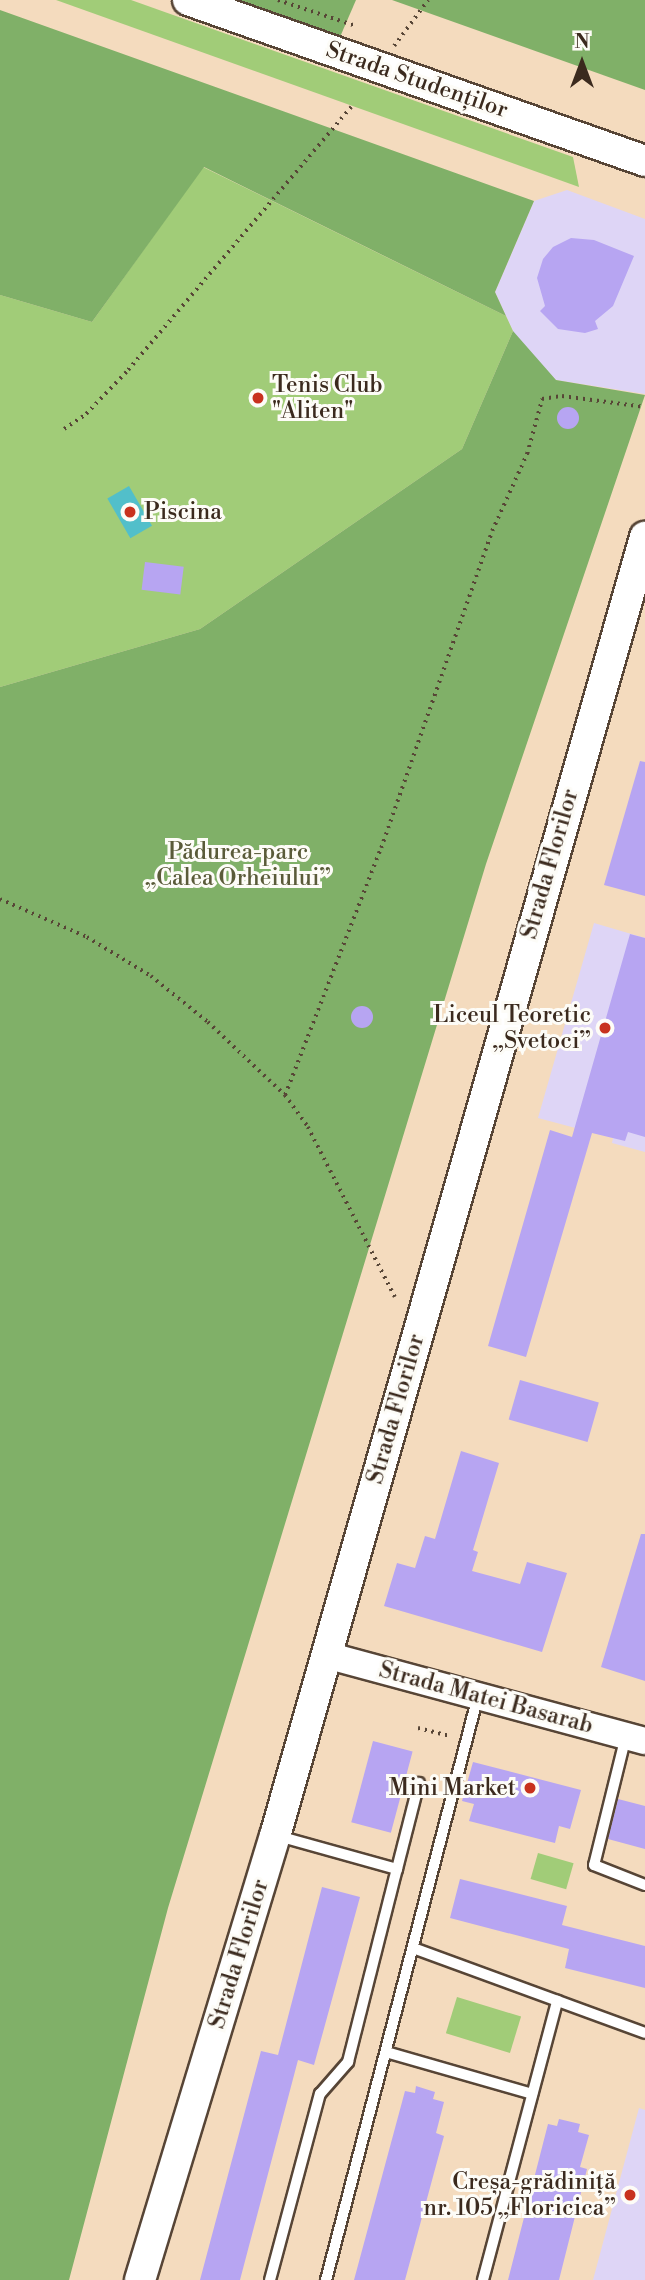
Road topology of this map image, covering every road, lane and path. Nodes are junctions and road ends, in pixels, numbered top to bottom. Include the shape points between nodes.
1 (188, 0) edge
2 (278, 0) edge
3 (428, 0) edge
4 (356, 26) dead end
5 (379, 67) junction
6 (351, 107) dead end
7 (645, 160) edge
8 (645, 407) edge
9 (64, 429) dead end
10 (645, 537) edge
11 (0, 900) edge
12 (285, 1095) junction
13 (395, 1297) dead end
14 (326, 1655) junction
15 (478, 1696) junction
16 (418, 1728) dead end
17 (449, 1736) dead end
18 (635, 1738) edge
19 (419, 1783) dead end
20 (275, 1836) junction
21 (397, 1868) junction
22 (645, 1885) edge
23 (413, 1948) junction
24 (557, 2001) junction
25 (645, 2033) edge
26 (386, 2052) junction
27 (532, 2094) junction
28 (140, 2280) edge
29 (270, 2280) edge
30 (326, 2280) edge
31 (483, 2280) edge

1 - 5 main road, Strada Studenților
2 - 4 path
3 - 5 path
5 - 7 main road, Strada Studenților
6 - 9 path via 128,370 86,414
8 - 12 path via 562,396 542,398 527,454 492,531 382,848
10 - 14 main road, Strada Florilor
11 - 12 path via 87,937 151,976
12 - 13 path via 308,1127
14 - 15 street, Strada Matei Basarab
14 - 20 main road, Strada Florilor
15 - 18 street, Strada Matei Basarab
15 - 23 lane
16 - 17 path
18 - 22 lane via 594,1865
19 - 21 lane
20 - 21 lane
20 - 28 main road, Strada Florilor
21 - 29 lane via 348,2062 320,2094
23 - 24 lane
23 - 26 lane
24 - 25 lane
24 - 27 lane
26 - 27 lane
26 - 30 lane
27 - 31 lane

